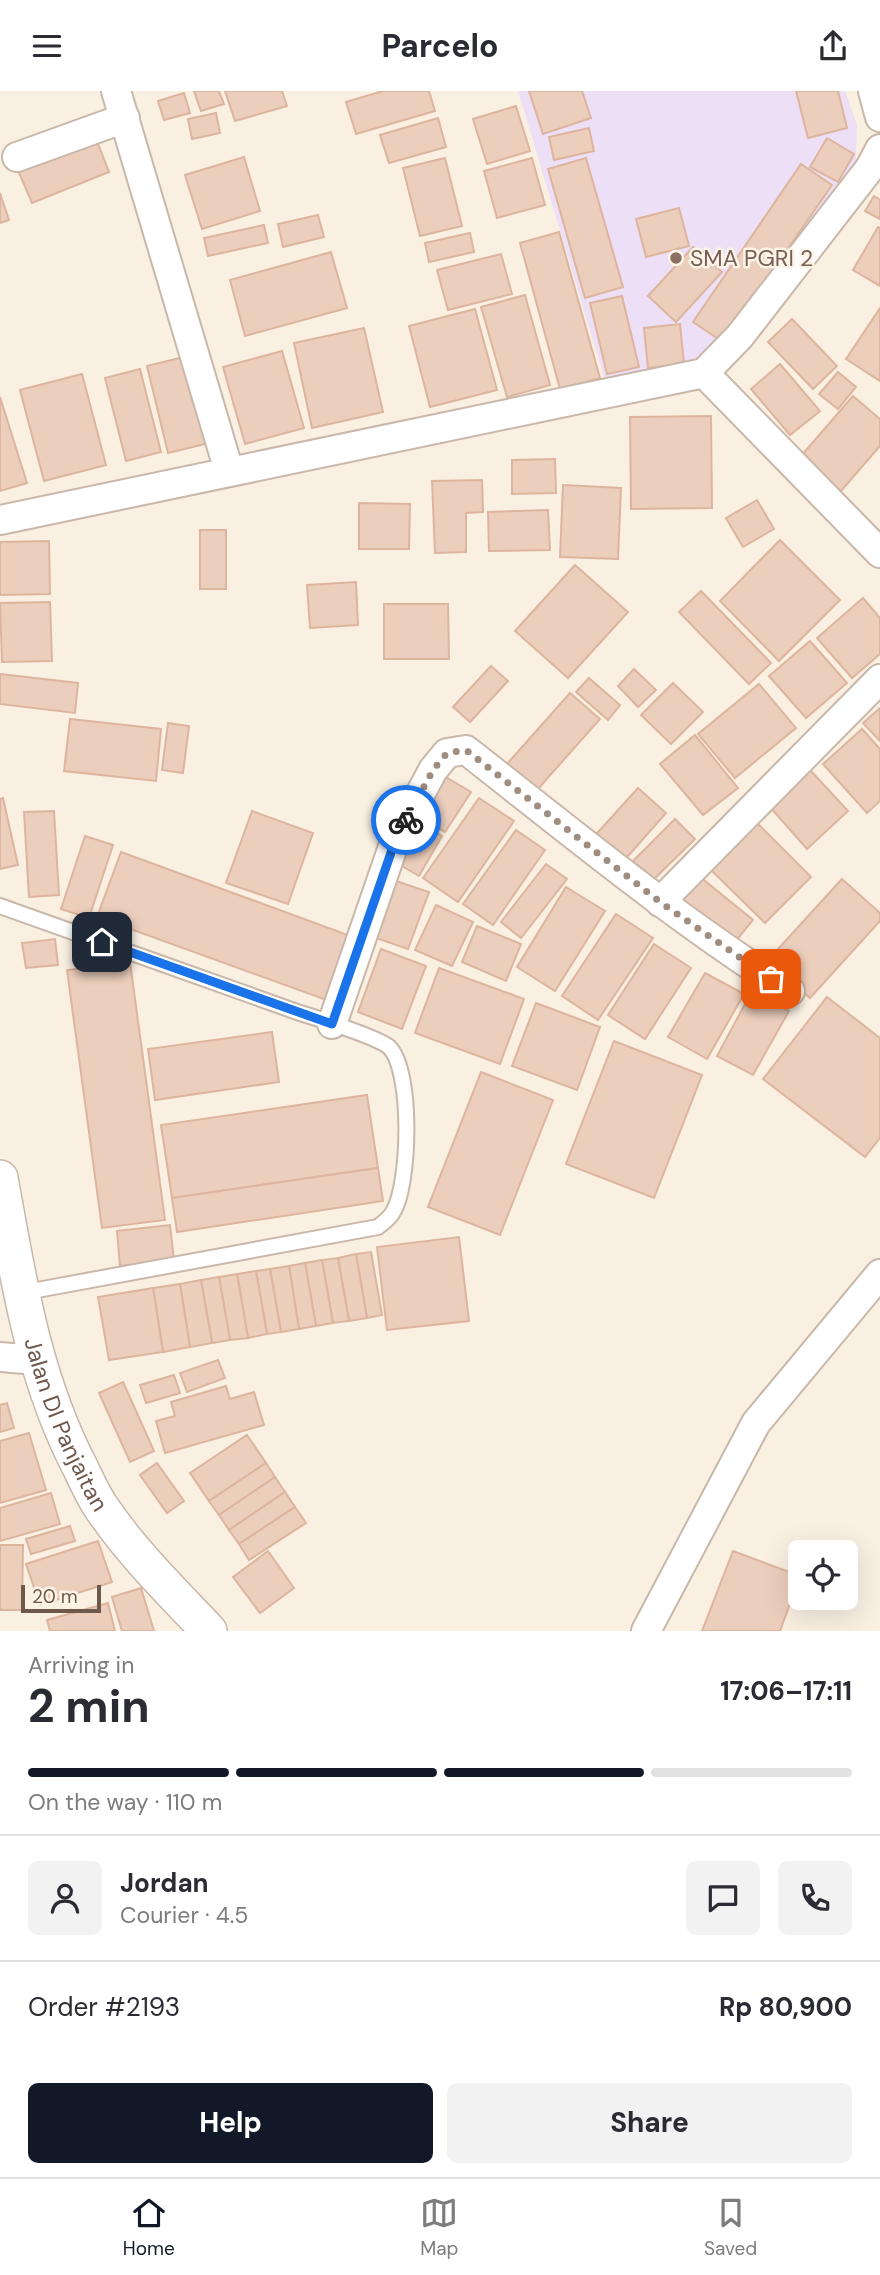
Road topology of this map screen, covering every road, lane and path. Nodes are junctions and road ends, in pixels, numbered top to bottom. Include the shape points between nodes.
1 (116, 91) edge
2 (873, 91) edge
3 (880, 117) edge
4 (125, 118) junction
5 (880, 149) edge
6 (17, 157) dead end
7 (704, 373) junction
8 (229, 471) junction
9 (0, 520) edge
10 (880, 553) edge
11 (880, 679) edge
12 (660, 902) junction
13 (0, 906) edge
14 (790, 991) dead end
15 (332, 1024) junction
16 (0, 1178) edge
17 (880, 1274) edge
18 (20, 1293) junction
19 (0, 1357) edge
20 (36, 1360) junction
21 (209, 1631) edge
22 (646, 1631) edge

1 - 4 street
2 - 3 street
4 - 6 street
4 - 8 street
5 - 7 street via 740,336
7 - 8 street
7 - 10 street
8 - 9 street
11 - 12 street
12 - 14 street
12 - 15 street via 466,750 447,753 395,841
13 - 15 lane
15 - 18 lane via 388,1046 399,1064 406,1100 401,1190 393,1213 378,1227
16 - 18 street, Jalan DI Panjaitan
17 - 22 street via 755,1423
18 - 20 street, Jalan DI Panjaitan
19 - 20 street
20 - 21 street, Jalan DI Panjaitan via 62,1434 99,1505 146,1567

